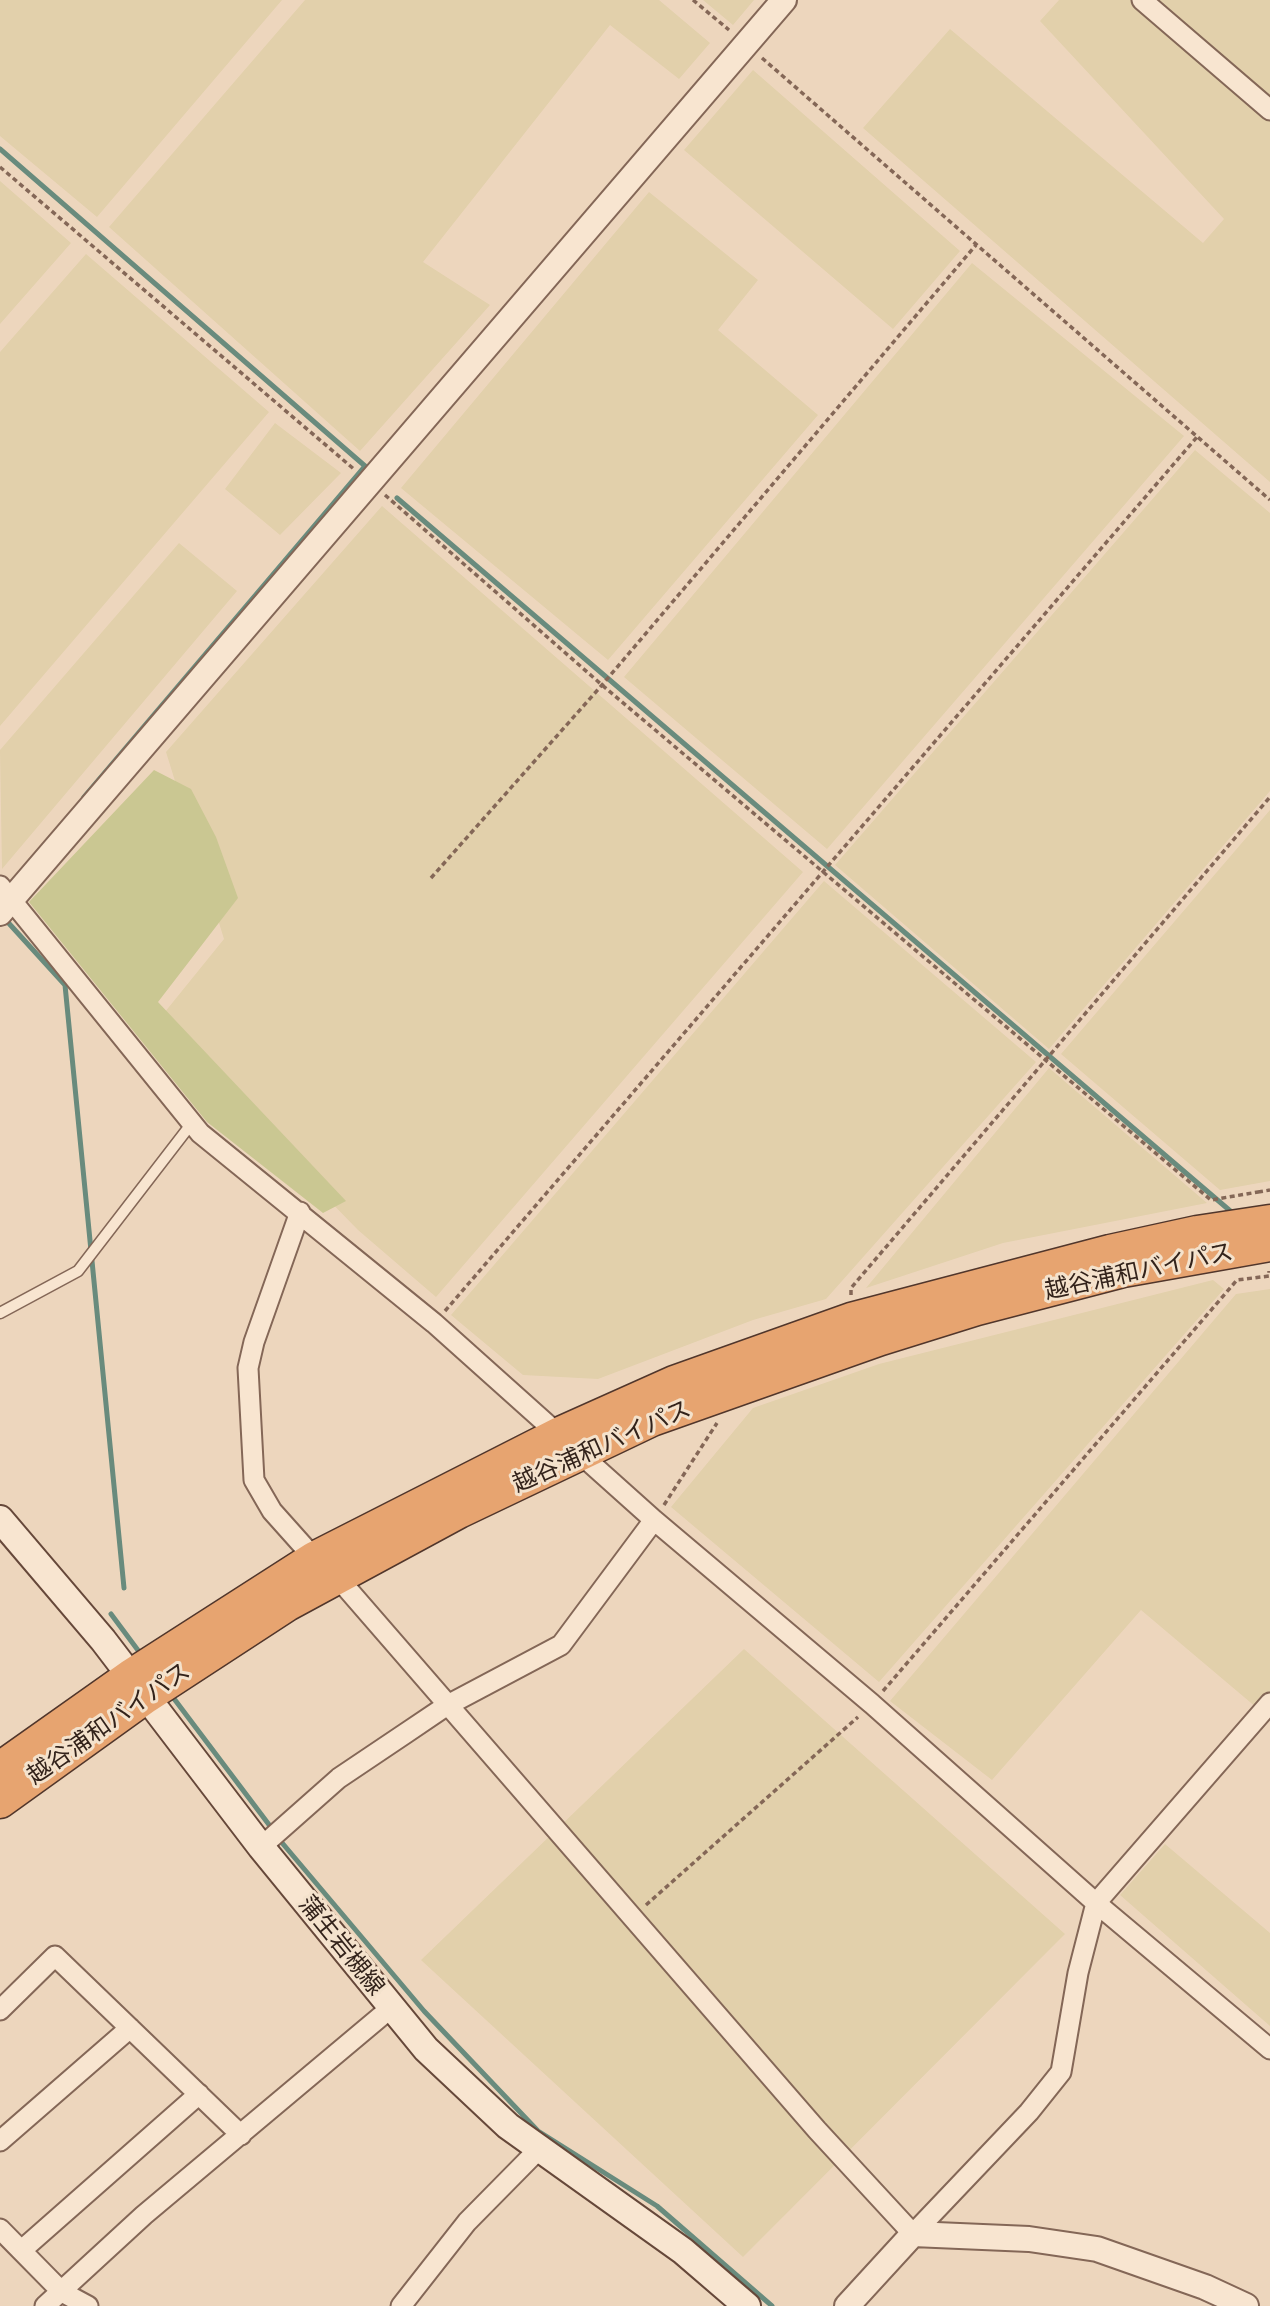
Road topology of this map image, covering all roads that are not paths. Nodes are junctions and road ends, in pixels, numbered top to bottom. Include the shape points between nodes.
1 (784, 0) edge
2 (1142, 0) edge
3 (1270, 110) edge
4 (4, 900) edge
5 (192, 1123) junction
6 (300, 1212) junction
7 (1269, 1253) edge
8 (0, 1313) edge
9 (571, 1443) junction
10 (0, 1519) edge
11 (654, 1520) junction
12 (326, 1568) junction
13 (138, 1686) junction
14 (1270, 1703) edge
15 (446, 1706) junction
16 (0, 1768) edge
17 (0, 1802) edge
18 (261, 1847) junction
19 (1096, 1903) junction
20 (391, 2007) junction
21 (0, 2010) edge
22 (130, 2028) junction
23 (1270, 2049) edge
24 (199, 2094) junction
25 (241, 2135) junction
26 (0, 2141) edge
27 (538, 2150) junction
28 (0, 2229) edge
29 (913, 2234) junction
30 (23, 2249) junction
31 (62, 2292) junction
32 (738, 2303) edge
33 (45, 2306) edge
34 (88, 2306) edge
35 (401, 2306) edge
36 (847, 2306) edge
37 (1246, 2306) edge

1 - 4 street via 371,484
2 - 3 street
4 - 5 street
5 - 6 street
5 - 8 lane via 78,1271
6 - 9 street
6 - 12 street via 248,1368 254,1480 272,1511
7 - 9 highway, 越谷浦和バイパス via 1123,1271 977,1309 652,1420
7 - 9 highway, 越谷浦和バイパス via 1197,1232 851,1319 674,1382
9 - 11 street
9 - 12 highway, 越谷浦和バイパス via 459,1512
10 - 13 main road, 蒲生岩槻線
11 - 15 street via 561,1645
11 - 19 street via 872,1704
12 - 13 highway, 越谷浦和バイパス via 276,1611
12 - 15 street
13 - 16 highway, 越谷浦和バイパス
13 - 17 highway, 越谷浦和バイパス
13 - 18 main road, 蒲生岩槻線
14 - 19 street
15 - 18 street via 339,1778
15 - 29 street
18 - 20 main road, 蒲生岩槻線
19 - 23 street
19 - 29 street via 1061,2071 1029,2112
20 - 25 street
20 - 27 main road, 蒲生岩槻線 via 452,2076
21 - 22 street via 55,1956
22 - 24 street
22 - 26 street
24 - 25 street
24 - 30 street
25 - 31 street via 144,2215
27 - 32 main road, 蒲生岩槻線 via 646,2223
27 - 35 street via 467,2222
28 - 30 street
29 - 36 street
29 - 37 street via 1029,2239 1097,2249
30 - 31 street
31 - 33 street
31 - 34 street

